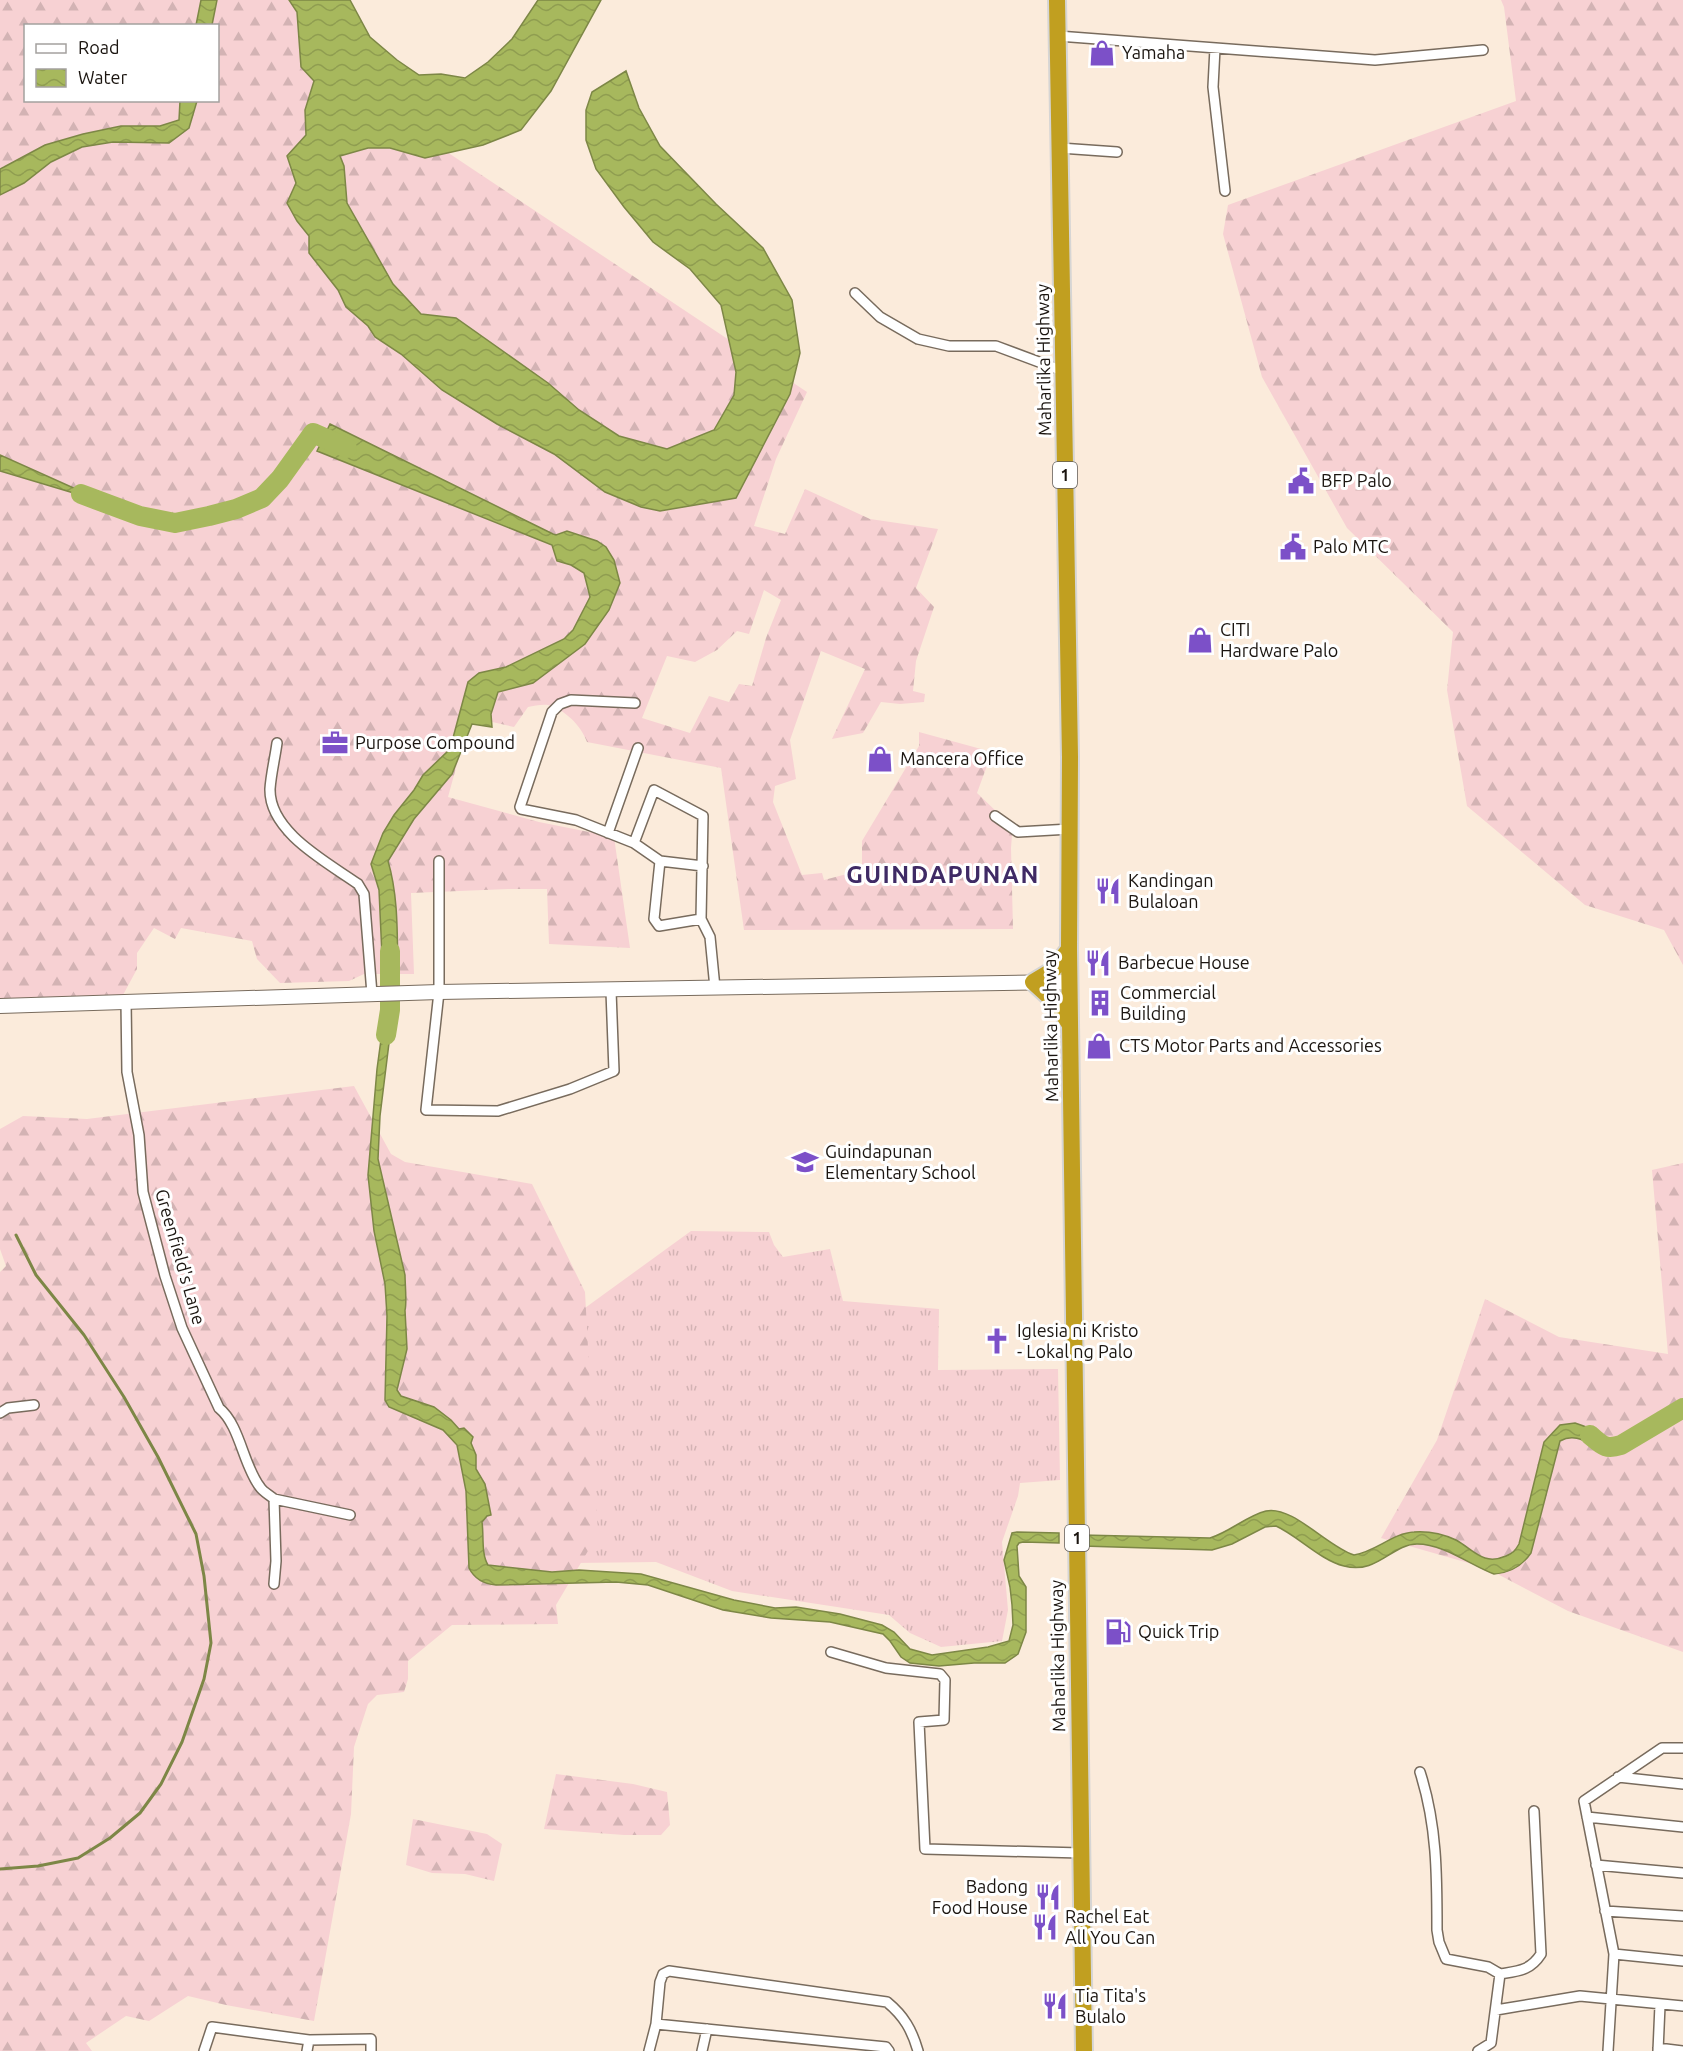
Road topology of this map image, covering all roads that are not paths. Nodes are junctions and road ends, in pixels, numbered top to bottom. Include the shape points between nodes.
1 (1057, 0) edge
2 (1058, 36) junction
3 (1215, 48) junction
4 (1483, 50) dead end
5 (1060, 148) junction
6 (1117, 152) dead end
7 (1225, 191) dead end
8 (855, 293) dead end
9 (1064, 371) junction
10 (635, 703) dead end
11 (277, 743) dead end
12 (638, 748) dead end
13 (995, 816) dead end
14 (1070, 830) junction
15 (608, 832) junction
16 (634, 843) junction
17 (439, 861) dead end
18 (660, 861) junction
19 (703, 866) junction
20 (701, 919) junction
21 (1069, 949) junction
22 (1033, 982) junction
23 (1070, 982) junction
24 (715, 988) junction
25 (611, 991) junction
26 (439, 992) junction
27 (375, 994) junction
28 (126, 1001) junction
29 (0, 1006) edge
30 (1070, 1024) junction
31 (34, 1405) dead end
32 (0, 1413) edge
33 (274, 1499) junction
34 (350, 1515) dead end
35 (274, 1584) dead end
36 (831, 1653) dead end
37 (1683, 1748) edge
38 (1420, 1772) dead end
39 (1618, 1777) junction
40 (1683, 1784) edge
41 (1534, 1811) dead end
42 (1587, 1817) junction
43 (1683, 1827) edge
44 (1081, 1853) junction
45 (1596, 1865) junction
46 (1683, 1873) edge
47 (1605, 1911) junction
48 (1683, 1917) edge
49 (1614, 1954) junction
50 (1683, 1961) edge
51 (1500, 1974) junction
52 (1613, 2000) junction
53 (1660, 2005) junction
54 (1683, 2006) edge
55 (1496, 2010) junction
56 (656, 2024) junction
57 (707, 2029) junction
58 (309, 2040) junction
59 (1658, 2049) edge
60 (204, 2051) edge
61 (307, 2051) edge
62 (371, 2051) edge
63 (649, 2051) edge
64 (702, 2051) edge
65 (889, 2051) edge
66 (918, 2051) edge
67 (1084, 2051) edge
68 (1478, 2051) edge
69 (1608, 2051) edge
70 (1683, 2051) edge

1 - 2 highway, Maharlika Highway / 1
2 - 3 street
2 - 5 highway, Maharlika Highway / 1
3 - 4 street via 1374,60
3 - 7 street via 1213,87
5 - 6 street
5 - 9 highway, Maharlika Highway / 1
8 - 9 street via 880,317 918,339 949,345 996,346
9 - 14 highway, Maharlika Highway / 1
10 - 15 street via 571,700 560,704 552,712 520,807
11 - 27 street via 270,791 277,816 292,837 358,884 364,894
12 - 15 street
13 - 14 street via 1018,832
14 - 21 highway, Maharlika Highway / 1
15 - 16 street
16 - 18 street
16 - 19 street via 654,790 703,816
17 - 26 street
18 - 19 street
18 - 20 street via 656,924
19 - 20 street
20 - 24 street via 710,937
21 - 22 highway via 1053,970
21 - 23 highway, Maharlika Highway / 1
22 - 23 main road
22 - 24 main road
22 - 30 highway via 1056,1003
23 - 30 highway, Maharlika Highway / 1
24 - 25 main road
25 - 26 main road
25 - 26 street via 614,1071 498,1111 426,1110
26 - 27 main road
27 - 28 main road
28 - 29 main road
28 - 33 street, Greenfield's Lane via 127,1072 139,1135 143,1190 165,1276 182,1328 219,1408 258,1484
30 - 44 highway, Maharlika Highway / 1
31 - 32 street via 8,1408
33 - 34 street
33 - 35 street
36 - 44 street via 886,1668 940,1674 945,1680 944,1720 918,1722 925,1849
37 - 39 street via 1662,1748
38 - 51 street via 1430,1802 1436,1845 1439,1942 1446,1959 1488,1967
39 - 40 street
39 - 42 street via 1584,1801
41 - 51 street via 1541,1954 1524,1970
42 - 43 street
42 - 45 street
44 - 67 highway, Maharlika Highway / 1
45 - 46 street
45 - 47 street
47 - 48 street
47 - 49 street
49 - 50 street
49 - 52 street
51 - 55 street
52 - 53 street
52 - 55 street via 1580,1996
52 - 69 street
53 - 54 street
53 - 59 street
55 - 68 street via 1491,2043
56 - 57 street
56 - 63 street
56 - 66 street via 660,1982 669,1971 887,2002 910,2026
57 - 64 street
57 - 65 street via 886,2047
58 - 60 street via 212,2027
58 - 61 street
58 - 62 street via 371,2039
59 - 70 street

